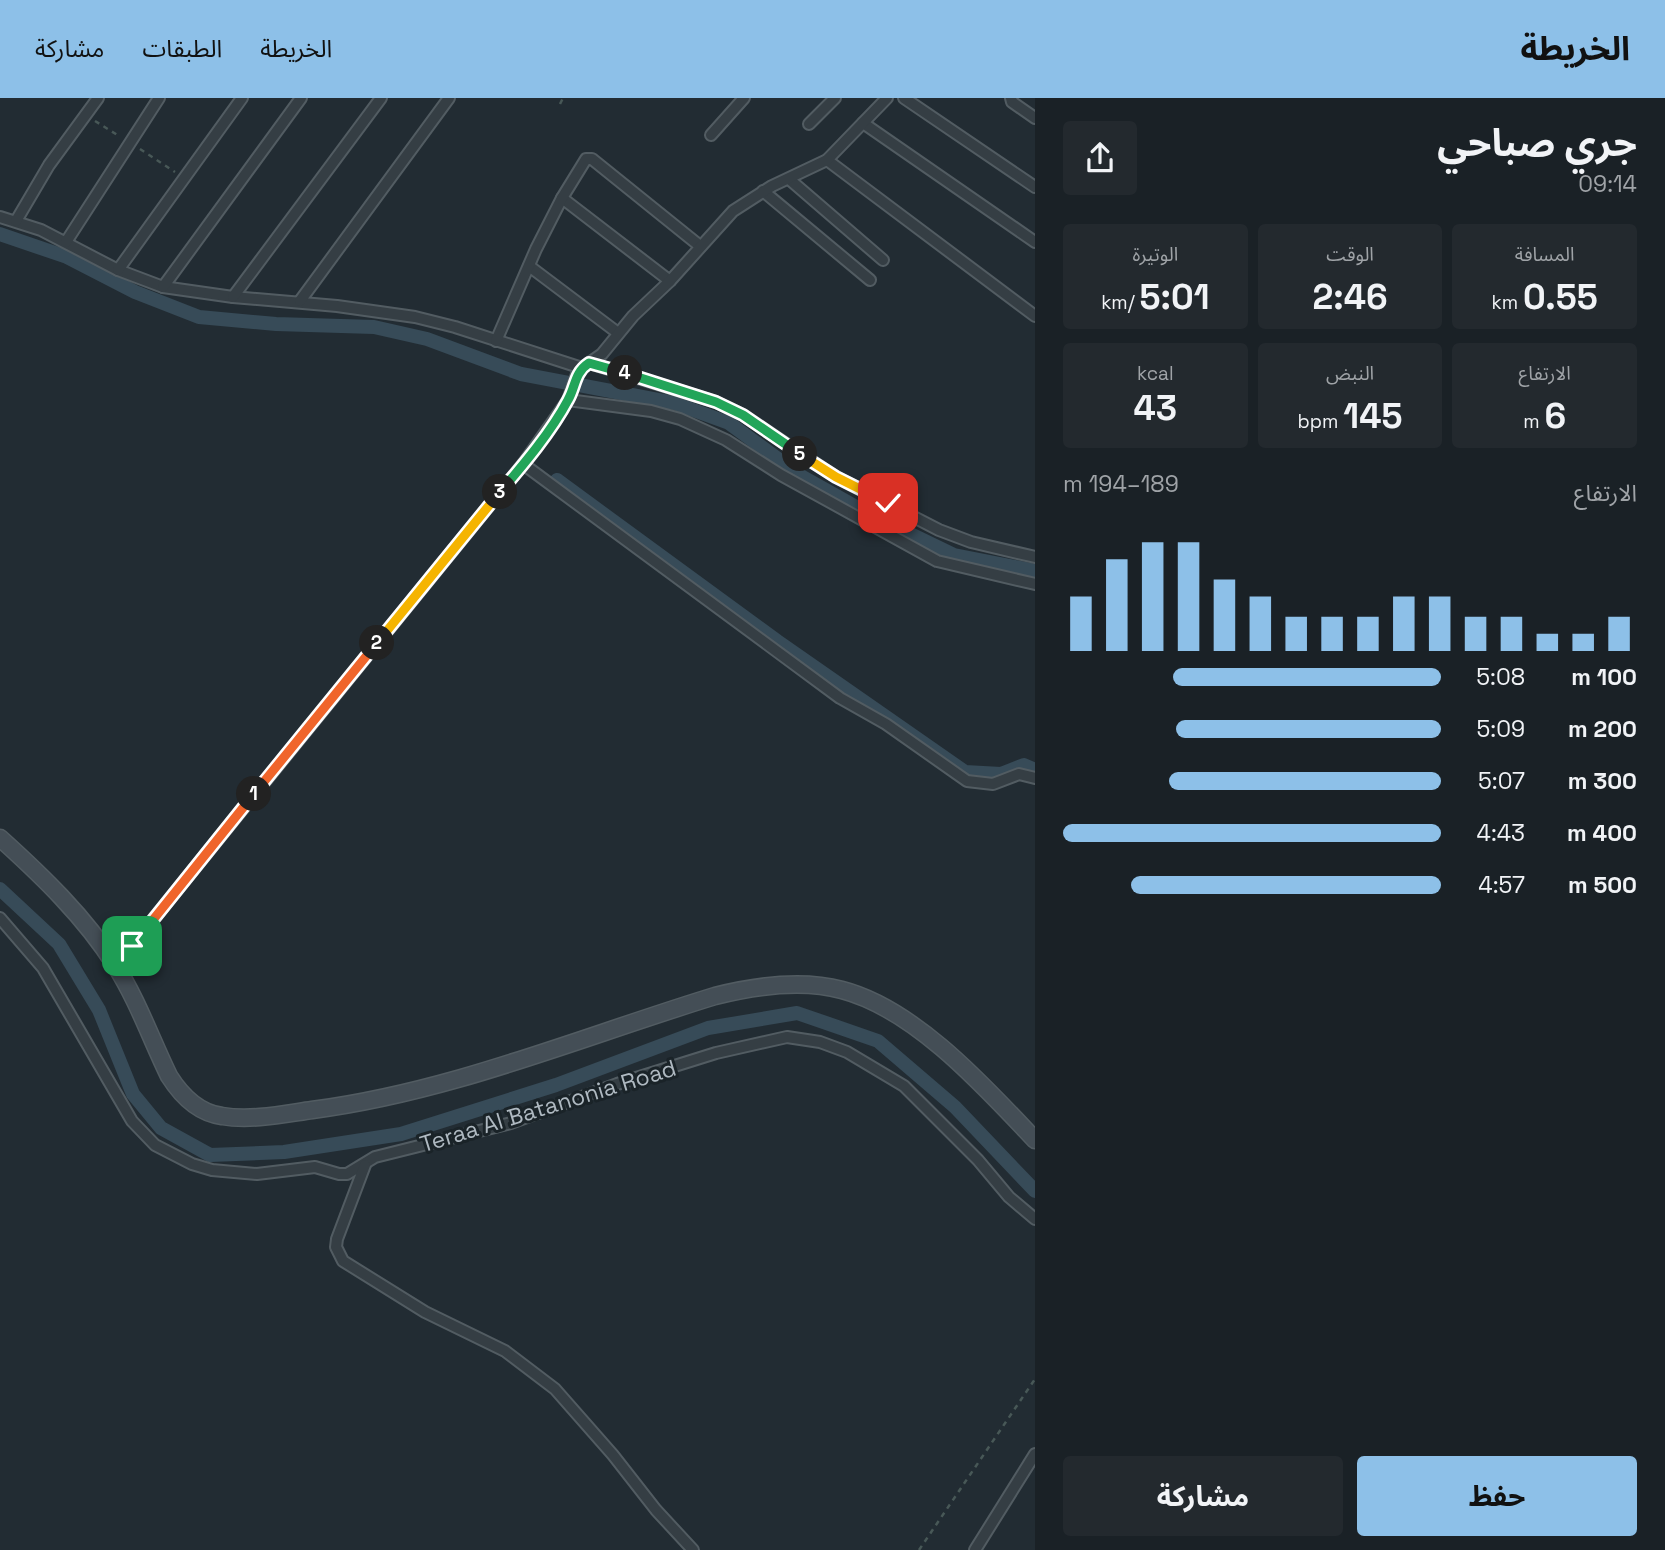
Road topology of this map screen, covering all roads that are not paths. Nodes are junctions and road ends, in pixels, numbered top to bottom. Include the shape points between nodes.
1 (98, 98) edge
2 (143, 98) edge
3 (242, 98) edge
4 (301, 98) edge
5 (381, 98) edge
6 (449, 98) edge
7 (744, 98) edge
8 (835, 98) edge
9 (887, 98) edge
10 (904, 98) edge
11 (1011, 98) edge
12 (157, 102) edge
13 (1035, 118) edge
14 (863, 123) junction
15 (809, 124) dead end
16 (711, 135) dead end
17 (827, 160) junction
18 (789, 179) junction
19 (1035, 187) edge
20 (763, 191) junction
21 (562, 198) junction
22 (0, 217) edge
23 (16, 221) junction
24 (66, 242) junction
25 (1035, 242) edge
26 (700, 246) junction
27 (883, 260) dead end
28 (529, 266) junction
29 (118, 270) junction
30 (870, 280) dead end
31 (670, 281) junction
32 (163, 287) junction
33 (233, 297) junction
34 (300, 302) junction
35 (1035, 316) edge
36 (618, 333) junction
37 (496, 341) junction
38 (583, 369) junction
39 (570, 395) junction
40 (523, 464) junction
41 (1035, 557) edge
42 (1035, 584) edge
43 (1035, 778) edge
44 (0, 838) edge
45 (0, 918) edge
46 (116, 965) junction
47 (1035, 1140) edge
48 (366, 1162) junction
49 (1035, 1219) edge
50 (1035, 1454) edge
51 (693, 1550) edge
52 (975, 1550) edge

1 - 23 street via 49,165
2 - 12 street
3 - 29 street
4 - 32 street
5 - 33 street
6 - 34 street
7 - 16 street
8 - 15 street
9 - 14 street
10 - 19 street
11 - 13 street
12 - 24 street
14 - 17 street
14 - 25 street
17 - 18 street
17 - 35 street
18 - 20 street
18 - 27 street
20 - 26 street via 733,211
20 - 30 street
21 - 26 street via 589,158
21 - 28 street
21 - 31 street
22 - 23 street
23 - 24 street
24 - 29 street
26 - 31 street
28 - 36 street
28 - 37 street
29 - 32 street
31 - 36 street
32 - 33 street
33 - 34 street
34 - 37 street via 415,317
36 - 38 street
37 - 38 street
38 - 39 street
38 - 41 street via 716,402 836,477 940,530
39 - 40 street
39 - 42 street via 680,419 726,440 937,561
40 - 43 street via 840,698 886,723 967,781 993,784 1019,774
40 - 46 street
44 - 46 street via 60,897
45 - 48 street, Teraa Al Batanonia Road via 43,968 117,1099 155,1145 192,1164 231,1172 257,1174 315,1167 347,1174
46 - 47 street via 176,1087 202,1110 222,1116 361,1104 715,996 763,986 815,986 868,1000 916,1027
48 - 49 street, Teraa Al Batanonia Road via 511,1122 716,1053 794,1038 847,1052 904,1086
48 - 51 street via 336,1247 343,1261 425,1312 505,1352 555,1389
50 - 52 street

